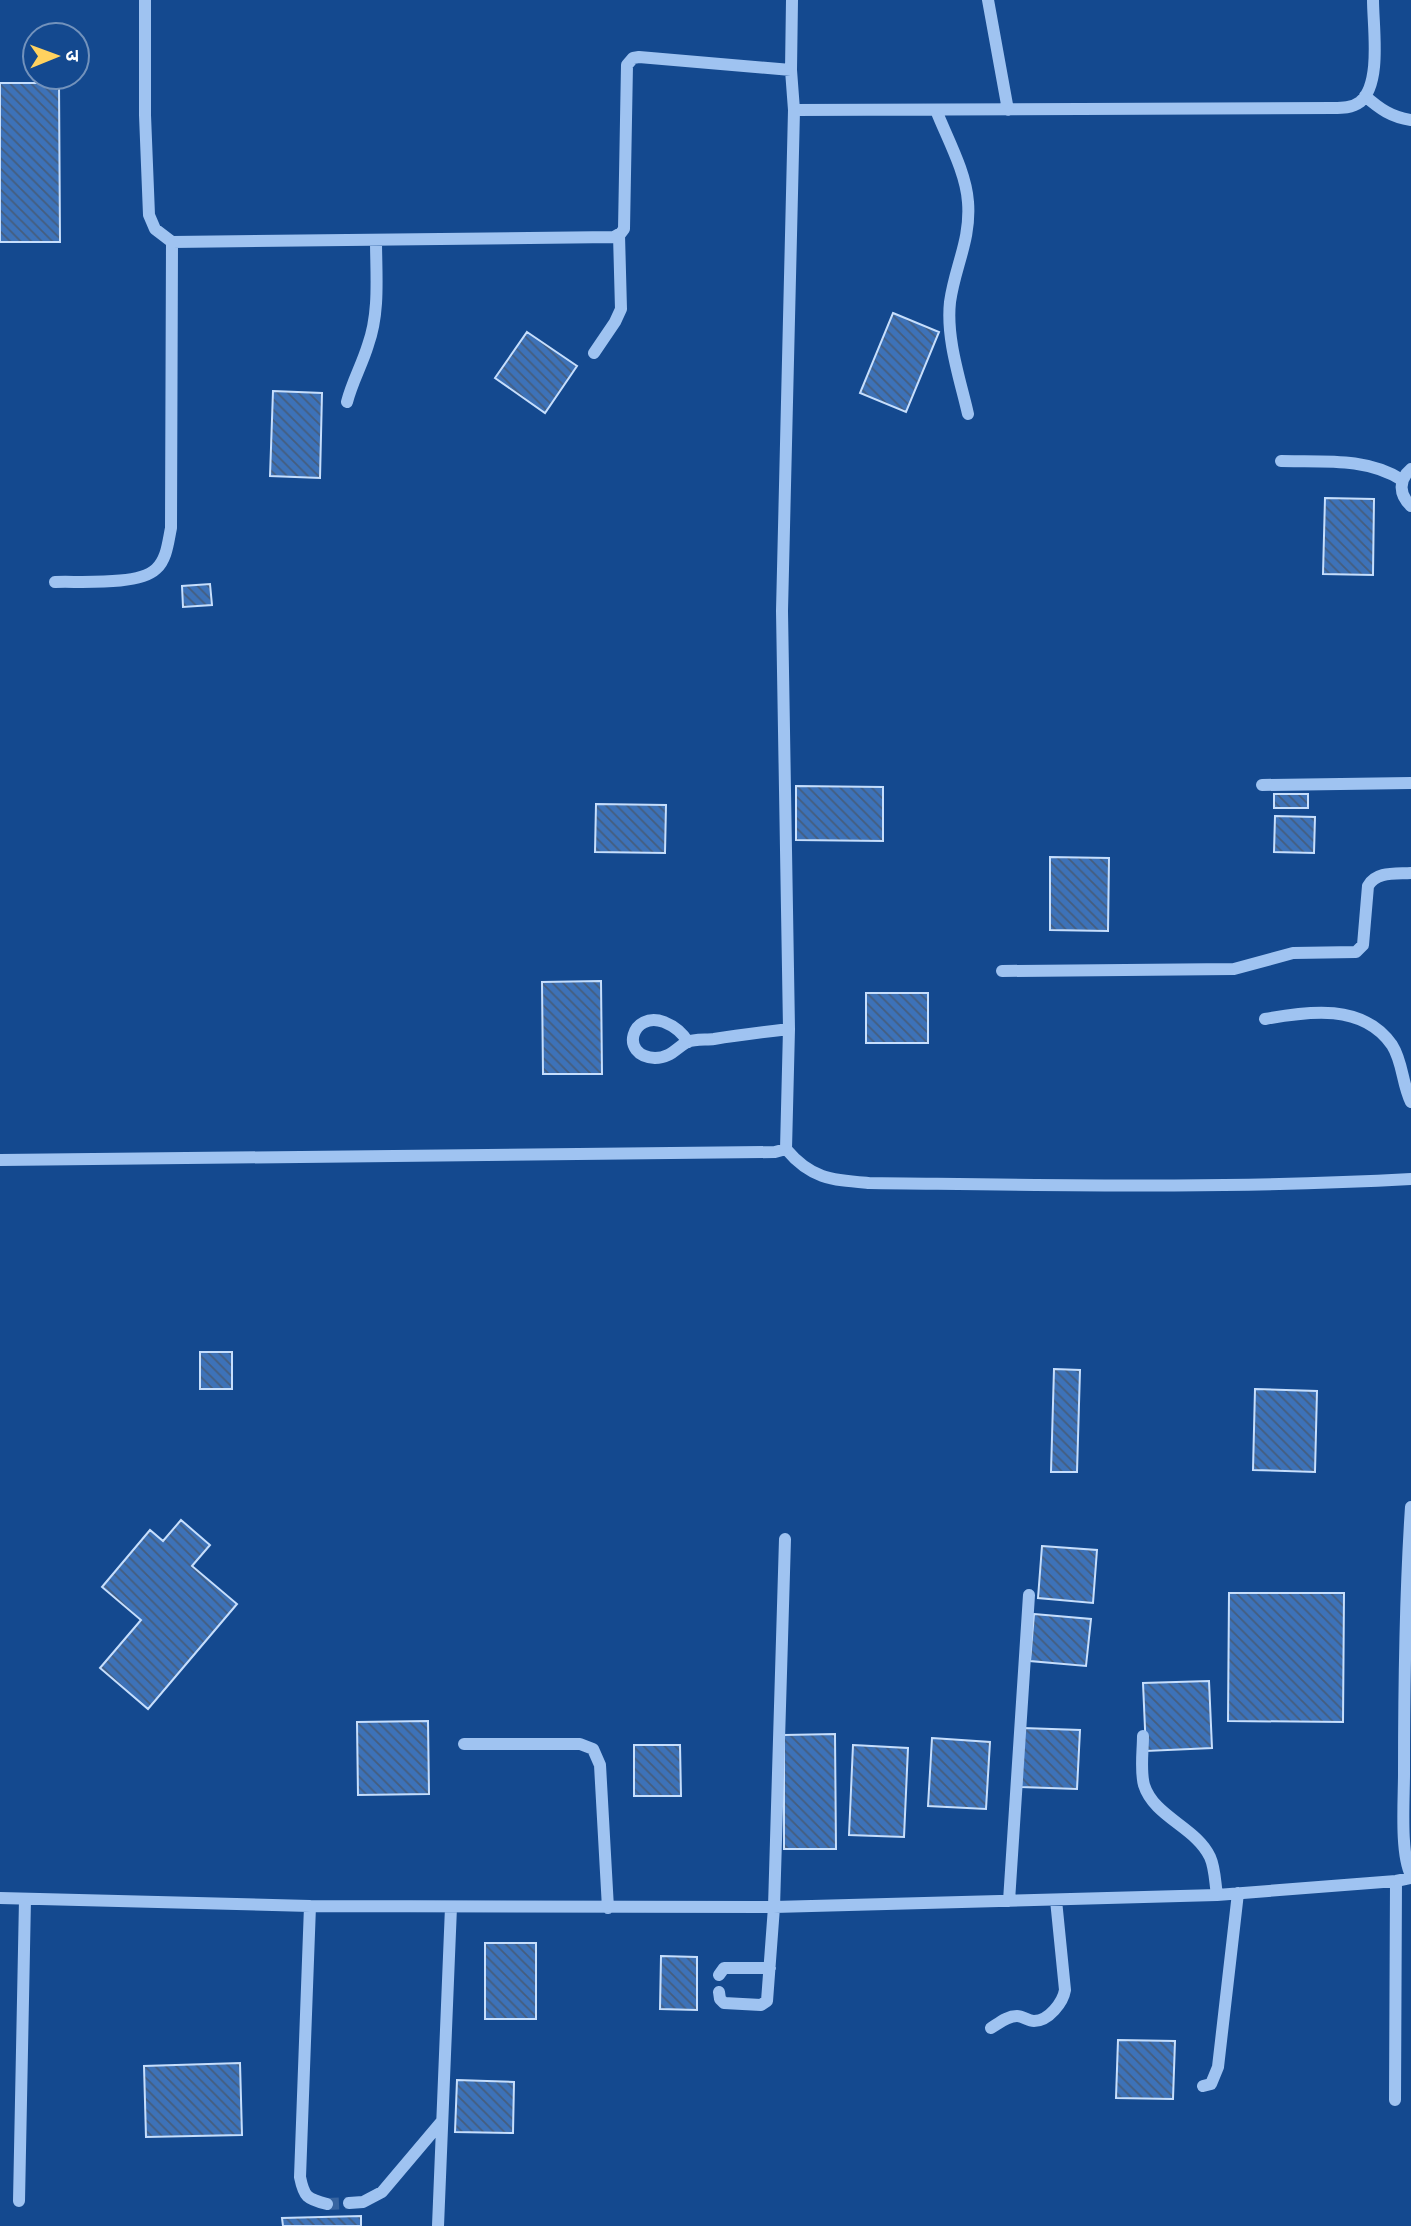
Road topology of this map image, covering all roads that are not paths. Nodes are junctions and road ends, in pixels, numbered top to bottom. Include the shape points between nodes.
1 (145, 0) edge
2 (792, 0) edge
3 (988, 0) edge
4 (1373, 0) edge
5 (791, 69) junction
6 (1365, 96) junction
7 (794, 110) junction
8 (936, 110) junction
9 (1008, 110) junction
10 (1411, 120) edge
11 (620, 235) junction
12 (376, 240) junction
13 (172, 242) junction
14 (594, 353) dead end
15 (347, 402) dead end
16 (968, 414) dead end
17 (1281, 461) dead end
18 (1411, 469) edge
19 (1402, 480) junction
20 (1411, 506) edge
21 (55, 582) dead end
22 (1411, 783) edge
23 (1262, 785) dead end
24 (1411, 873) edge
25 (1002, 971) dead end
26 (1265, 1018) dead end
27 (789, 1029) junction
28 (688, 1042) dead end
29 (1411, 1102) edge
30 (786, 1149) junction
31 (0, 1160) edge
32 (1411, 1179) edge
33 (1411, 1507) edge
34 (785, 1539) dead end
35 (1029, 1595) dead end
36 (1143, 1736) dead end
37 (464, 1744) dead end
38 (1411, 1877) edge
39 (1396, 1881) junction
40 (1238, 1893) junction
41 (1217, 1895) junction
42 (0, 1898) edge
43 (25, 1899) junction
44 (1056, 1900) junction
45 (1009, 1901) junction
46 (310, 1906) junction
47 (451, 1907) junction
48 (774, 1907) junction
49 (608, 1908) junction
50 (770, 1968) junction
51 (719, 1975) dead end
52 (719, 1992) dead end
53 (991, 2028) dead end
54 (1203, 2086) dead end
55 (1395, 2101) dead end
56 (442, 2121) junction
57 (19, 2201) dead end
58 (349, 2203) tunnel mouth
59 (327, 2204) tunnel mouth
60 (438, 2226) edge

1 - 13 street via 149,215 155,229
2 - 5 street
3 - 9 street
4 - 6 street via 1374,76
5 - 7 street
5 - 11 street via 639,57 629,61 624,229
6 - 9 street via 1343,108
6 - 10 street via 1391,116
7 - 8 street
7 - 27 street via 782,611
8 - 9 street
8 - 16 street via 968,202 967,239 950,312
11 - 12 street
11 - 14 street via 621,309
12 - 13 street
12 - 15 street via 372,331
13 - 21 street via 171,528 167,550 157,568 131,580
17 - 19 street via 1365,464
18 - 19 street
19 - 20 street via 1402,494
22 - 23 street
24 - 25 street via 1384,874 1370,881 1363,945 1356,951 1293,953 1234,970
26 - 29 street via 1315,1011 1360,1019 1391,1045
27 - 28 street
27 - 30 street
30 - 31 street
30 - 32 street via 799,1165 817,1174 869,1183 1199,1185
33 - 38 street via 1404,1643 1404,1811
34 - 48 street
35 - 45 street
36 - 41 street via 1147,1792 1199,1840 1213,1867
37 - 49 street via 580,1744 597,1754
38 - 39 street
39 - 40 street
39 - 55 street
40 - 41 street
40 - 54 street via 1218,2067 1211,2084
41 - 44 street
42 - 43 street
43 - 46 street
43 - 57 street
44 - 45 street
44 - 53 street via 1065,1990 1062,2002 1038,2020 1012,2016
45 - 48 street
46 - 47 street
46 - 59 street via 300,2177 308,2199
47 - 49 street
47 - 56 street
48 - 49 street
48 - 50 street
50 - 51 street via 724,1968
50 - 52 street via 766,2003 724,2003
56 - 58 street via 382,2192
56 - 60 street

